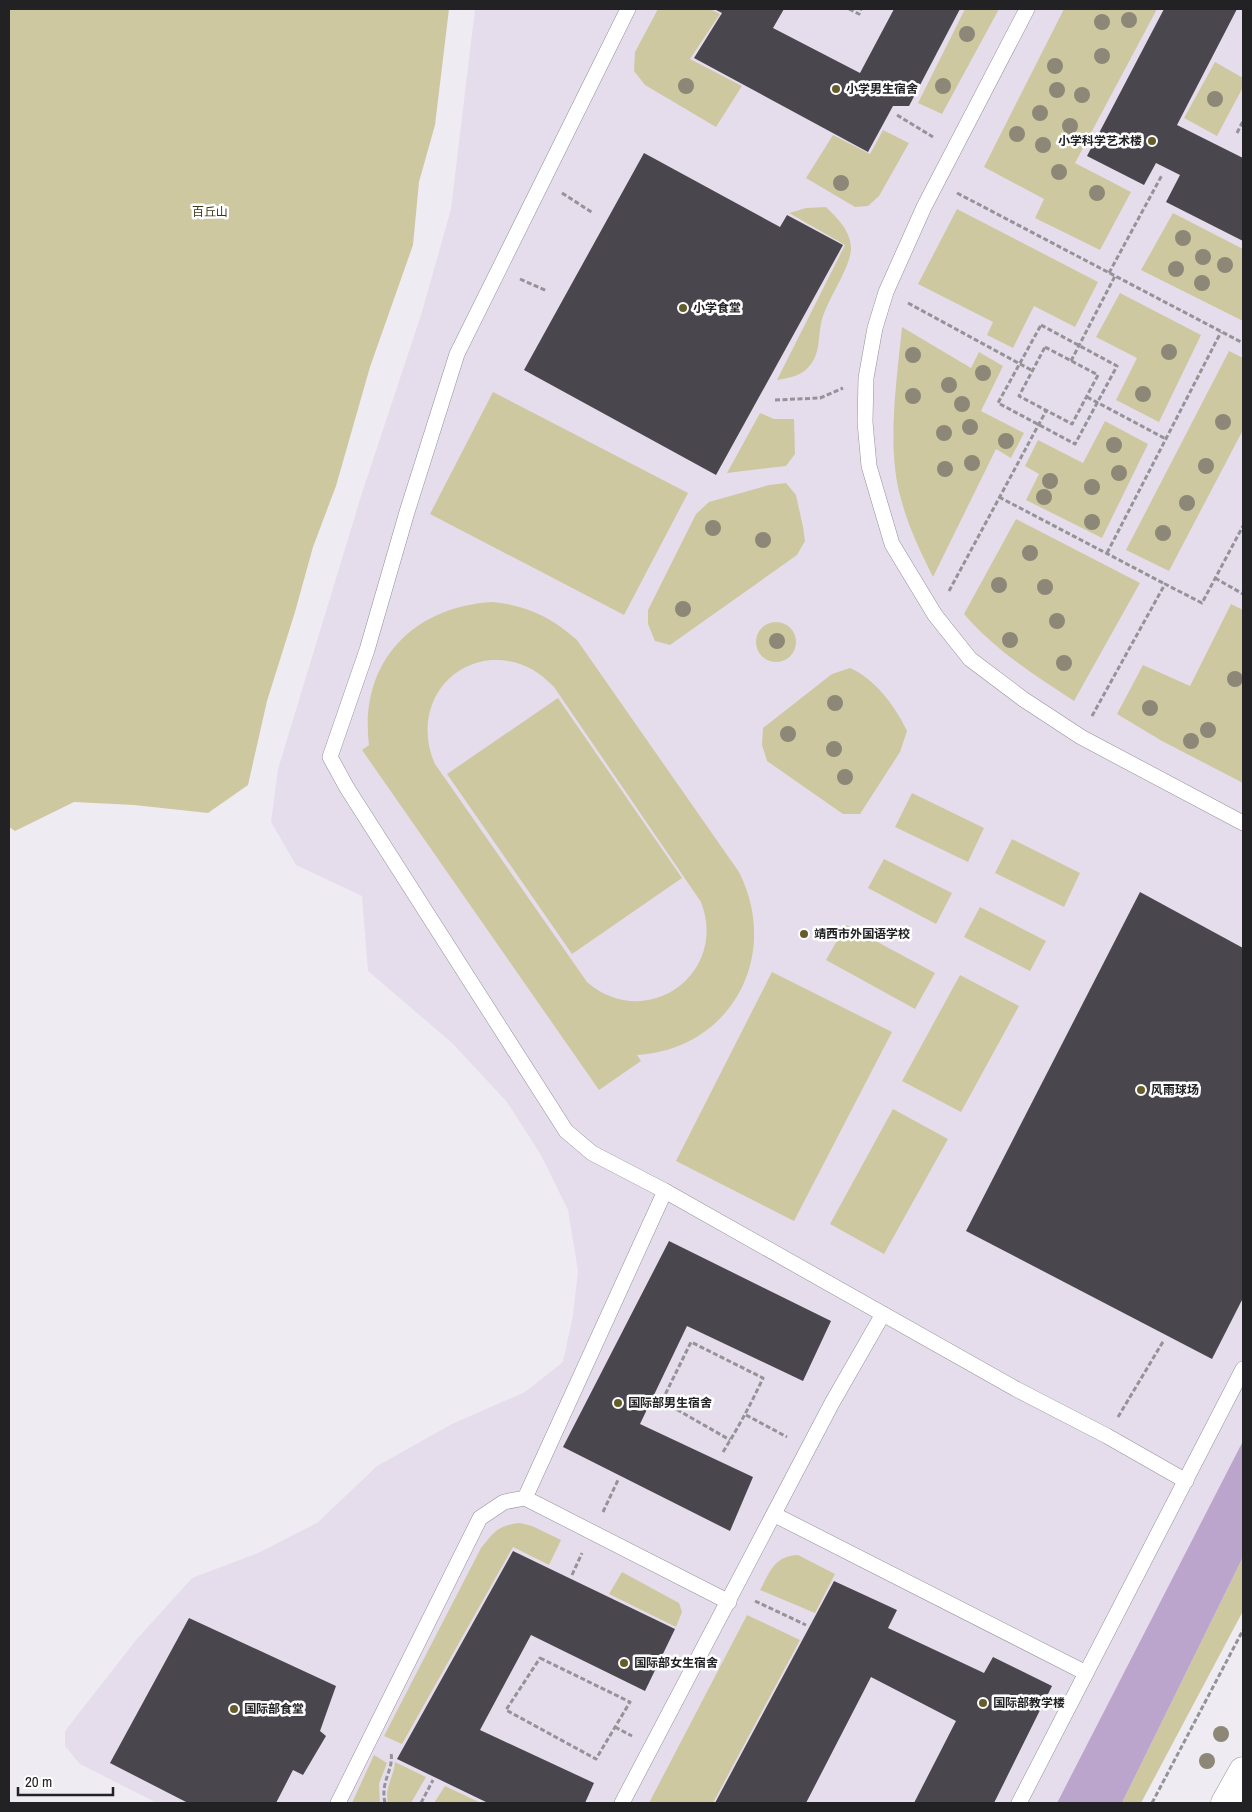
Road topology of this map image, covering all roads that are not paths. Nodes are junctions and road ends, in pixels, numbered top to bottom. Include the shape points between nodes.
1 (628, 9) edge
2 (1026, 9) edge
3 (1243, 823) edge
4 (664, 1191) junction
5 (883, 1314) junction
6 (1243, 1369) edge
7 (1186, 1481) junction
8 (525, 1498) junction
9 (775, 1516) junction
10 (732, 1597) junction
11 (1086, 1674) junction
12 (1243, 1771) edge
13 (338, 1803) edge
14 (622, 1803) edge
15 (1019, 1803) edge
16 (1225, 1803) edge

1 - 4 lane via 457,354 367,650 330,757 566,1131 592,1153
2 - 3 lane via 903,250 886,292 875,328 866,378 869,466 892,544 935,615 970,659 1081,737
4 - 5 lane
4 - 8 lane
5 - 7 lane
5 - 9 lane via 832,1403
6 - 7 lane
7 - 11 lane
8 - 10 lane
8 - 13 lane via 504,1502 480,1518
9 - 10 lane
9 - 11 lane
10 - 14 lane
11 - 15 lane
12 - 16 main road

